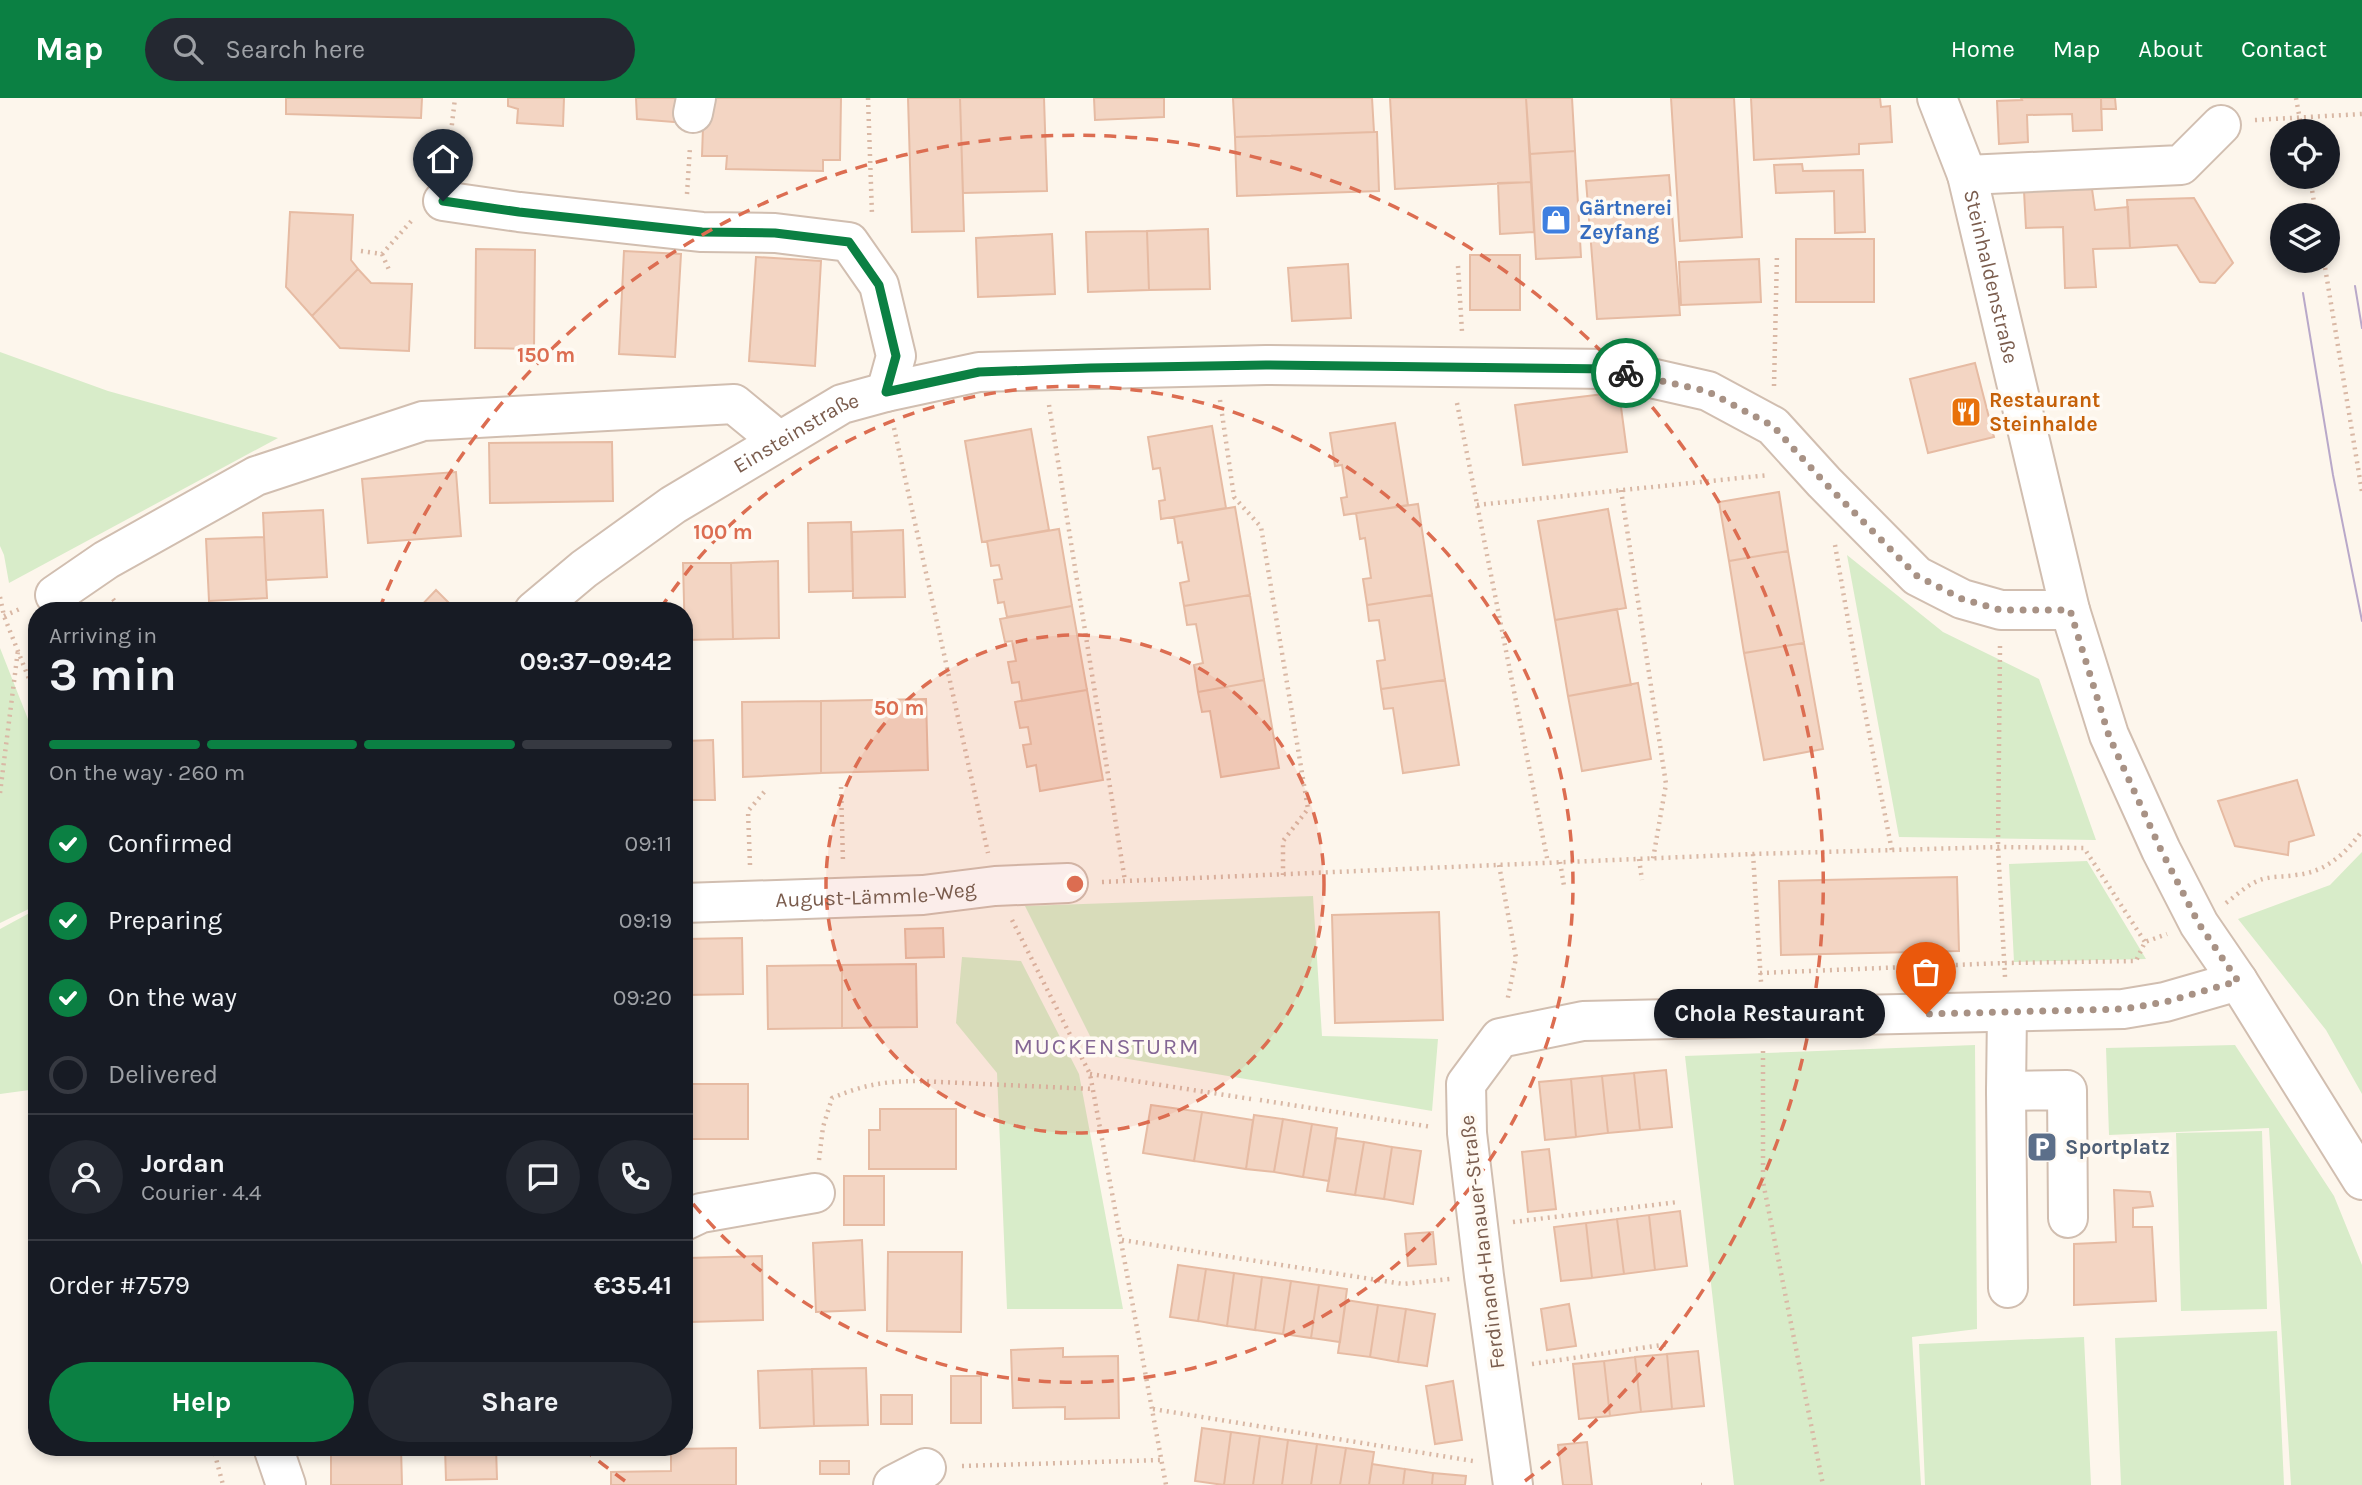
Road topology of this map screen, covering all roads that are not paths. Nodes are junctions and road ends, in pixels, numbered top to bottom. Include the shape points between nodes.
1 (1937, 98) edge
2 (2221, 125) road end
3 (1967, 175) junction
4 (430, 207) road end
5 (886, 392) junction
6 (779, 441) junction
7 (55, 595) dead end
8 (545, 602) edge
9 (2070, 610) junction
10 (1068, 883) road end
11 (693, 904) edge
12 (2238, 981) junction
13 (2007, 1012) junction
14 (2006, 1091) junction
15 (2362, 1180) edge
16 (815, 1193) road end
17 (693, 1217) edge
18 (2068, 1218) dead end
19 (2008, 1287) dead end
20 (275, 1456) edge
21 (926, 1468) road end
22 (1511, 1476) edge
23 (286, 1485) edge
24 (892, 1485) edge

1 - 3 street, Steinhaldenstraße
2 - 3 street via 2182,165
3 - 9 street, Steinhaldenstraße
4 - 5 street via 849,242 879,285 896,356
5 - 6 street, Einsteinstraße via 842,404
5 - 9 street, Einsteinstraße via 979,372 1215,366 1611,369 1707,391 1773,426 1917,576 1962,599 2001,610
6 - 7 street via 734,404 423,421 256,475 106,560
6 - 8 street, Einsteinstraße via 673,505
9 - 12 street, Steinhaldenstraße via 2109,736 2199,924
10 - 11 street, August-Lämmle-Weg via 923,895
12 - 13 street via 2123,1009
12 - 15 street, Steinhaldenstraße
13 - 14 street
13 - 22 street, Ferdinand-Hanauer-Straße via 1583,1021 1500,1038 1466,1084 1467,1133
14 - 18 street via 2067,1090
14 - 19 street
16 - 17 street
20 - 23 street
21 - 24 street

